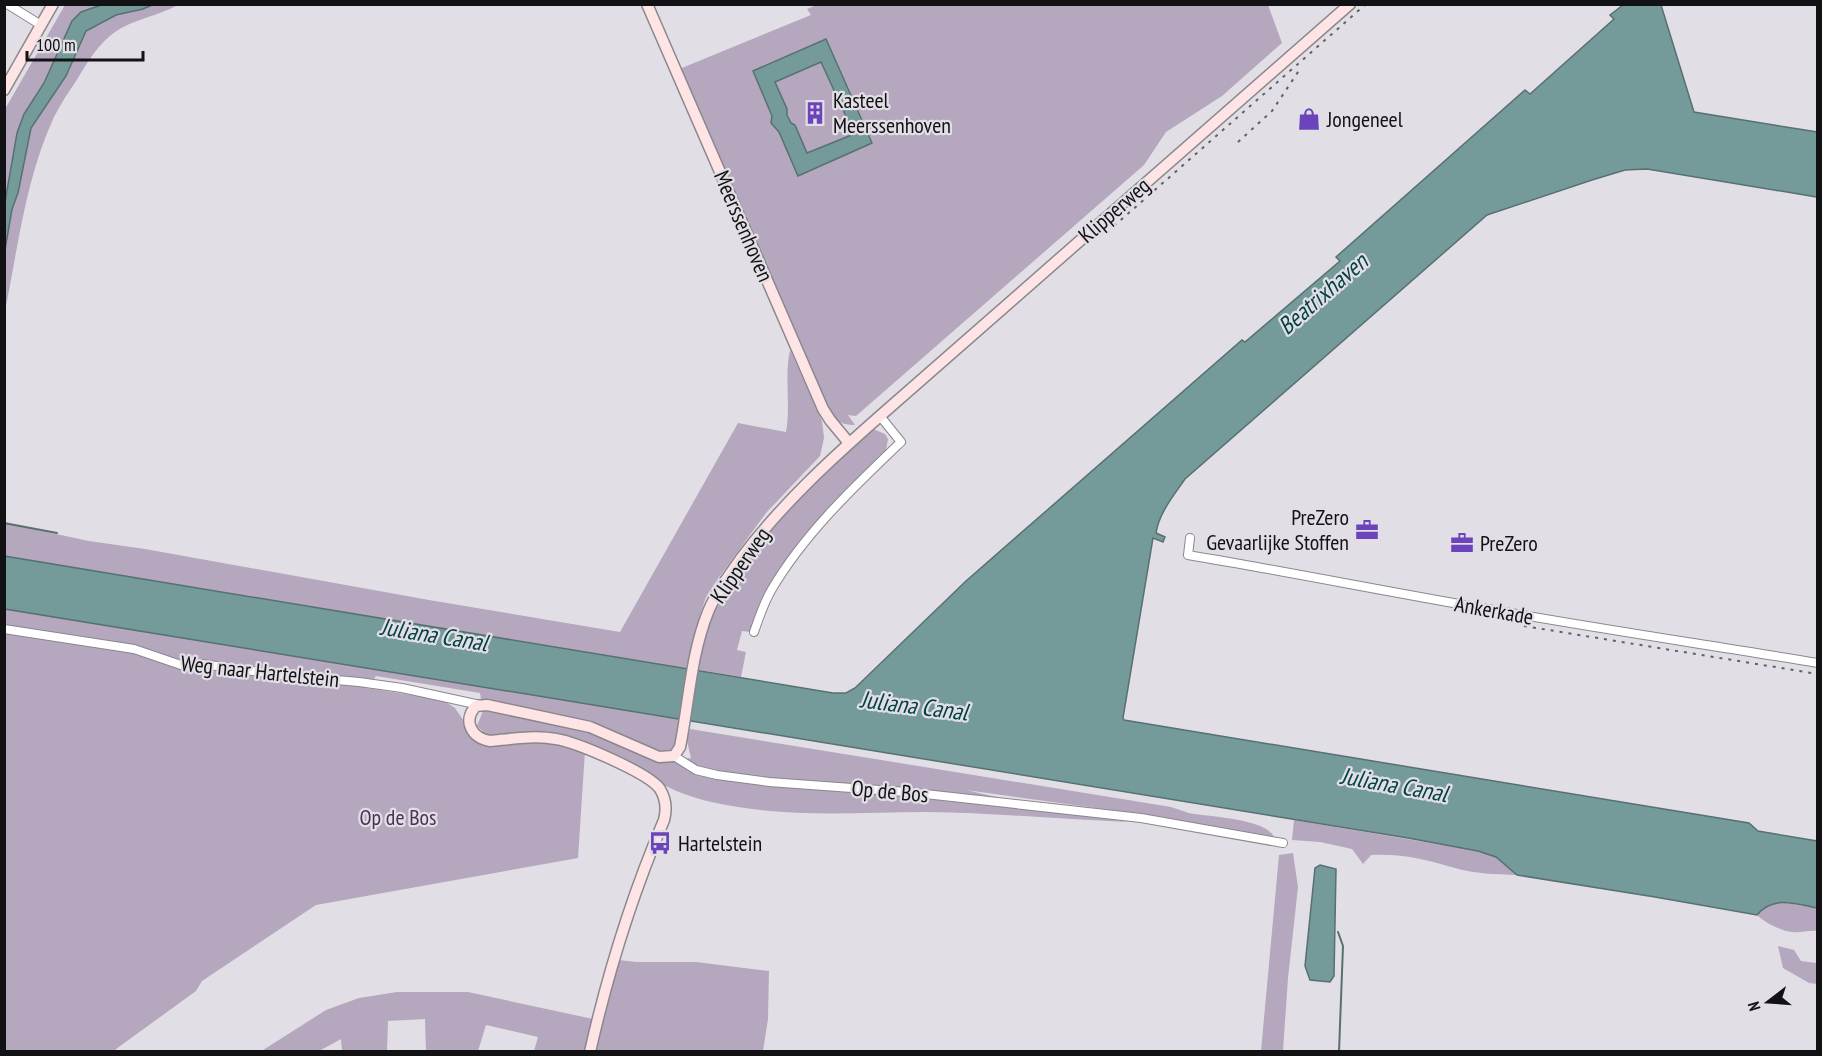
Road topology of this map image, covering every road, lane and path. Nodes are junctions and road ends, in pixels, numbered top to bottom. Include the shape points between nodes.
1 (7, 4) edge
2 (53, 4) edge
3 (647, 4) edge
4 (1350, 4) edge
5 (41, 25) junction
6 (4, 90) edge
7 (880, 416) junction
8 (849, 443) junction
9 (1190, 538) dead end
10 (4, 629) edge
11 (754, 632) dead end
12 (1818, 663) edge
13 (480, 705) junction
14 (674, 756) junction
15 (1283, 843) dead end
16 (590, 1052) edge

1 - 5 street
2 - 5 street
3 - 8 street, Meerssenhoven via 823,409
4 - 7 street, Klipperweg
5 - 6 street
7 - 8 street, Klipperweg
7 - 11 street, Klipperweg via 902,442 846,494 788,563 770,592
8 - 14 street, Klipperweg via 782,508 733,571 709,610 699,638 680,747
9 - 12 street, Ankerkade via 1188,555 1514,614
10 - 13 street, Weg naar Hartelstein via 134,649 181,665 359,682
13 - 14 street, Op de Bos via 590,727 659,757
13 - 16 street via 469,717 472,731 482,740 568,741 646,778 660,790 666,803 667,812 623,927
14 - 15 street, Op de Bos via 696,770 717,775 1141,818

